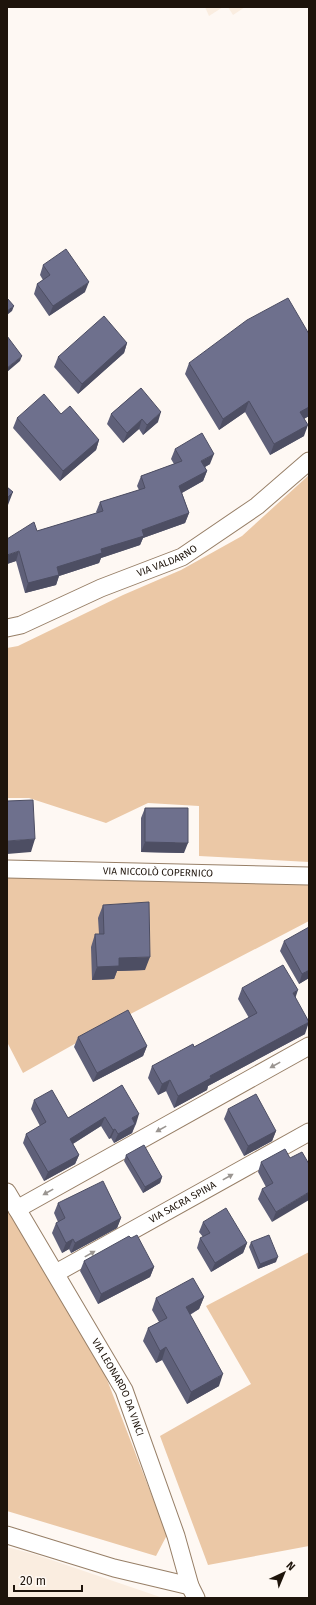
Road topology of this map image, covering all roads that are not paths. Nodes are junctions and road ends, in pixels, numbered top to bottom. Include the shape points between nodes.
1 (309, 461) edge
2 (7, 628) edge
3 (7, 869) edge
4 (309, 876) edge
5 (309, 1046) edge
6 (309, 1132) edge
7 (7, 1192) edge
8 (17, 1209) junction
9 (56, 1273) junction
10 (7, 1535) edge
11 (193, 1592) edge

1 - 2 street, VIA VALDARNO via 258,506 182,556 101,588 21,625
3 - 4 street, VIA NICCOLÒ COPERNICO
5 -> 8 street
9 -> 6 street, VIA SACRA SPINA
7 - 8 street, VIA LEONARDO DA VINCI
8 - 9 street, VIA LEONARDO DA VINCI
9 - 11 street, VIA LEONARDO DA VINCI via 124,1390 176,1536
10 - 11 street

